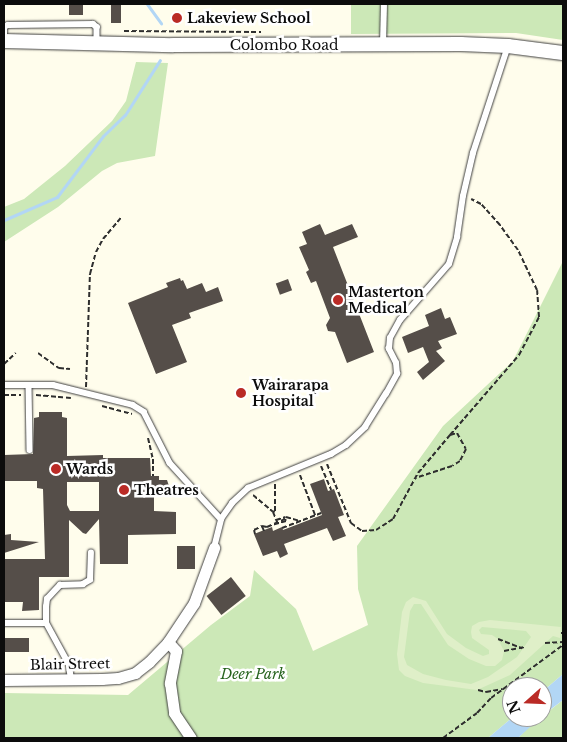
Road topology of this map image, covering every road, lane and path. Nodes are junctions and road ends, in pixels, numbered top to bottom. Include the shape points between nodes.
1 (384, 4) edge
2 (4, 41) edge
3 (383, 45) junction
4 (508, 46) junction
5 (563, 53) edge
6 (462, 206) junction
7 (122, 216) dead end
8 (38, 352) dead end
9 (16, 353) dead end
10 (4, 364) edge
11 (70, 369) dead end
12 (4, 385) edge
13 (29, 385) junction
14 (86, 393) junction
15 (30, 394) junction
16 (4, 395) edge
17 (76, 400) dead end
18 (100, 405) dead end
19 (135, 414) dead end
20 (147, 434) dead end
21 (450, 435) junction
22 (30, 450) dead end
23 (325, 457) junction
24 (318, 459) junction
25 (297, 468) junction
26 (153, 476) dead end
27 (273, 478) junction
28 (416, 478) junction
29 (248, 488) junction
30 (331, 490) dead end
31 (273, 512) junction
32 (321, 512) dead end
33 (316, 514) junction
34 (221, 519) junction
35 (300, 521) junction
36 (277, 522) junction
37 (262, 526) junction
38 (264, 530) dead end
39 (255, 534) dead end
40 (214, 548) joint
41 (91, 553) dead end
42 (4, 623) edge
43 (46, 623) junction
44 (498, 639) dead end
45 (168, 642) junction
46 (563, 642) edge
47 (545, 643) dead end
48 (563, 645) edge
49 (504, 651) dead end
50 (521, 677) edge
51 (4, 680) edge
52 (71, 680) junction
53 (502, 689) edge
54 (478, 690) dead end
55 (502, 691) edge
56 (191, 738) edge
57 (443, 738) edge

1 - 3 lane
2 - 3 street, Colombo Road
3 - 4 street, Colombo Road
4 - 5 street, Colombo Road
4 - 6 lane via 473,153
6 - 21 path via 470,198 481,204 500,224 529,270 537,290 539,317 519,354
6 - 23 lane via 449,264 400,320 390,338 389,349 397,374 365,427 346,445
7 - 14 path via 103,238 90,274
8 - 11 path via 59,368
9 - 10 path
12 - 13 lane
13 - 14 lane via 53,385
13 - 15 lane
14 - 34 lane via 144,412 170,463
15 - 16 path
15 - 17 path
15 - 22 lane
18 - 19 path
20 - 26 path
21 - 28 path
21 - 28 path via 457,433 464,443 466,449 460,461
23 - 24 lane
23 - 28 path via 351,523 362,531 376,530 393,519
24 - 25 lane
24 - 30 path
25 - 27 lane
25 - 33 path
27 - 29 lane
27 - 31 path via 277,487
29 - 31 path
29 - 34 lane
31 - 36 path
32 - 33 path
33 - 35 path
34 - 40 lane
35 - 36 path via 286,517
35 - 36 path via 281,528
36 - 37 path
37 - 38 path
37 - 39 path via 254,530
40 - 45 street, Blair Street via 194,603
41 - 43 lane via 90,580 82,584 60,585 50,595
42 - 43 lane
43 - 52 lane via 69,666
44 - 49 path via 523,647
45 - 52 street, Blair Street via 143,667 127,676
45 - 56 street via 176,650 170,683 174,714
46 - 47 path
48 - 50 path
51 - 52 street, Blair Street
53 - 54 path
55 - 57 path

